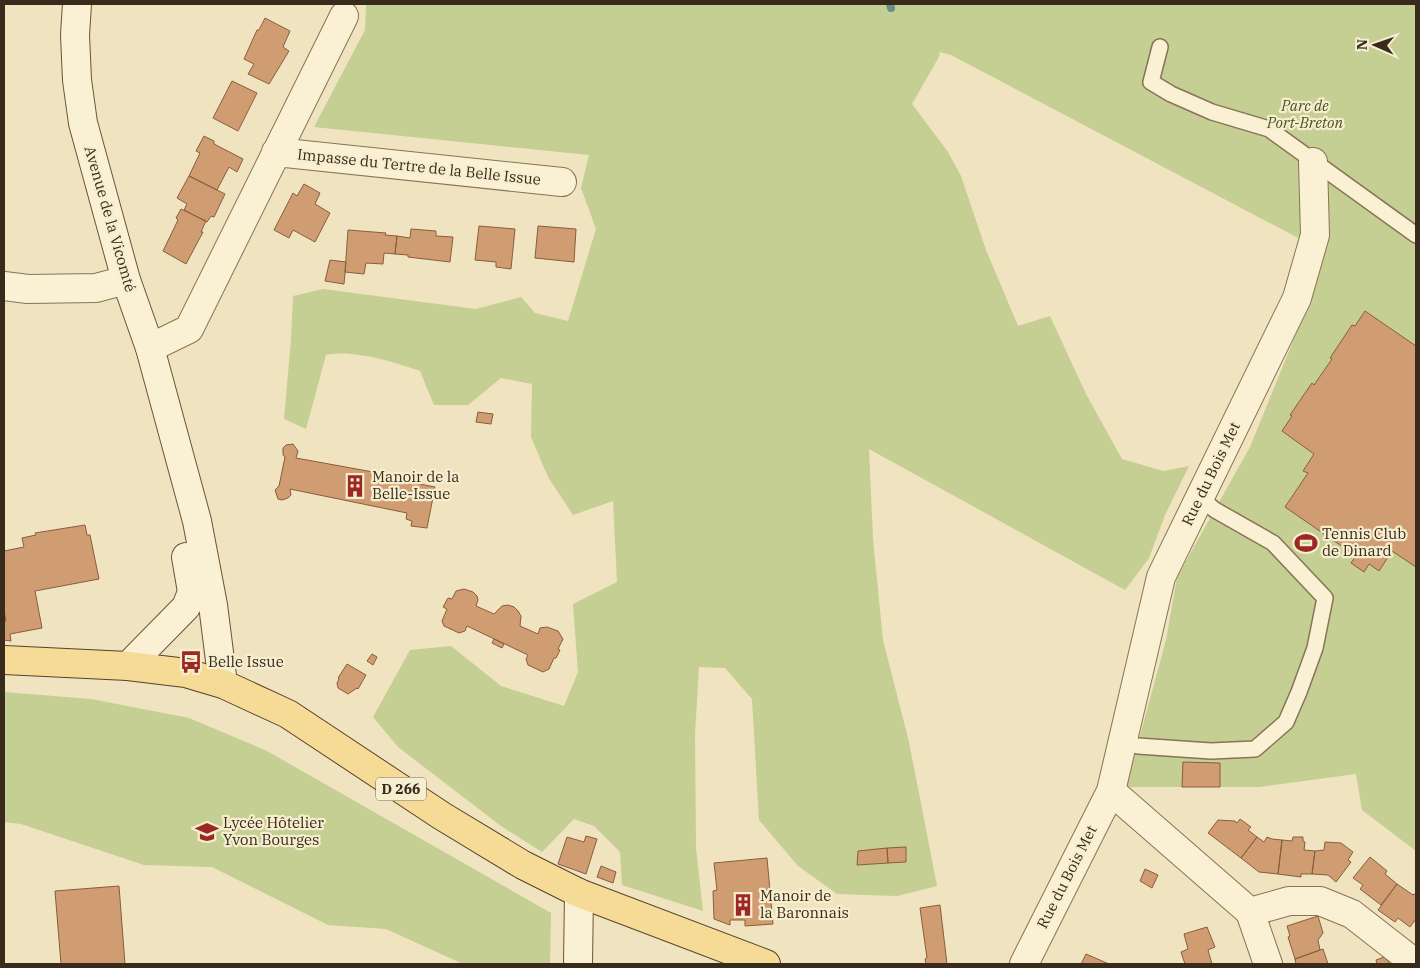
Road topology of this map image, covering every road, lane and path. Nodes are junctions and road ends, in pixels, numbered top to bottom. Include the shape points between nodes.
1 (77, 4) edge
2 (344, 16) dead end
3 (1160, 47) dead end
4 (276, 152) junction
5 (1313, 162) junction
6 (562, 182) dead end
7 (1416, 234) edge
8 (126, 280) junction
9 (4, 286) edge
10 (150, 348) junction
11 (172, 430) junction
12 (1199, 497) junction
13 (4, 660) edge
14 (128, 666) junction
15 (223, 684) junction
16 (1122, 743) junction
17 (1111, 791) junction
18 (579, 893) junction
19 (1250, 912) junction
20 (578, 964) edge
21 (766, 964) edge
22 (1024, 964) edge
23 (1268, 964) edge
24 (1416, 964) edge

1 - 8 street, Avenue de la Vicomté via 75,35 83,123
2 - 4 street, Impasse du Tertre de la Belle Issue
3 - 5 lane via 1151,82 1212,112 1269,129
4 - 6 street, Impasse du Tertre de la Belle Issue
4 - 10 street, Impasse du Tertre de la Belle Issue via 189,329
5 - 7 lane
5 - 12 street, Rue du Bois Met via 1315,235 1297,298
8 - 9 street via 96,288
8 - 10 street, Avenue de la Vicomté
10 - 11 street, Avenue de la Vicomté
11 - 14 street, Avenue de la Vicomté via 170,484 192,592 186,608
11 - 15 street, Avenue de la Vicomté via 197,521 213,605
12 - 16 street, Rue du Bois Met via 1161,576
12 - 16 lane via 1273,544 1325,598 1315,648 1286,722 1255,749 1211,751
13 - 14 main road
14 - 15 main road via 186,673
15 - 18 main road, D 266 via 288,714 442,816 523,865
16 - 17 street, Rue du Bois Met
17 - 19 street
17 - 22 street, Rue du Bois Met
18 - 20 street
18 - 21 main road, D 266
19 - 23 street
19 - 24 street via 1289,901 1320,901 1352,914

